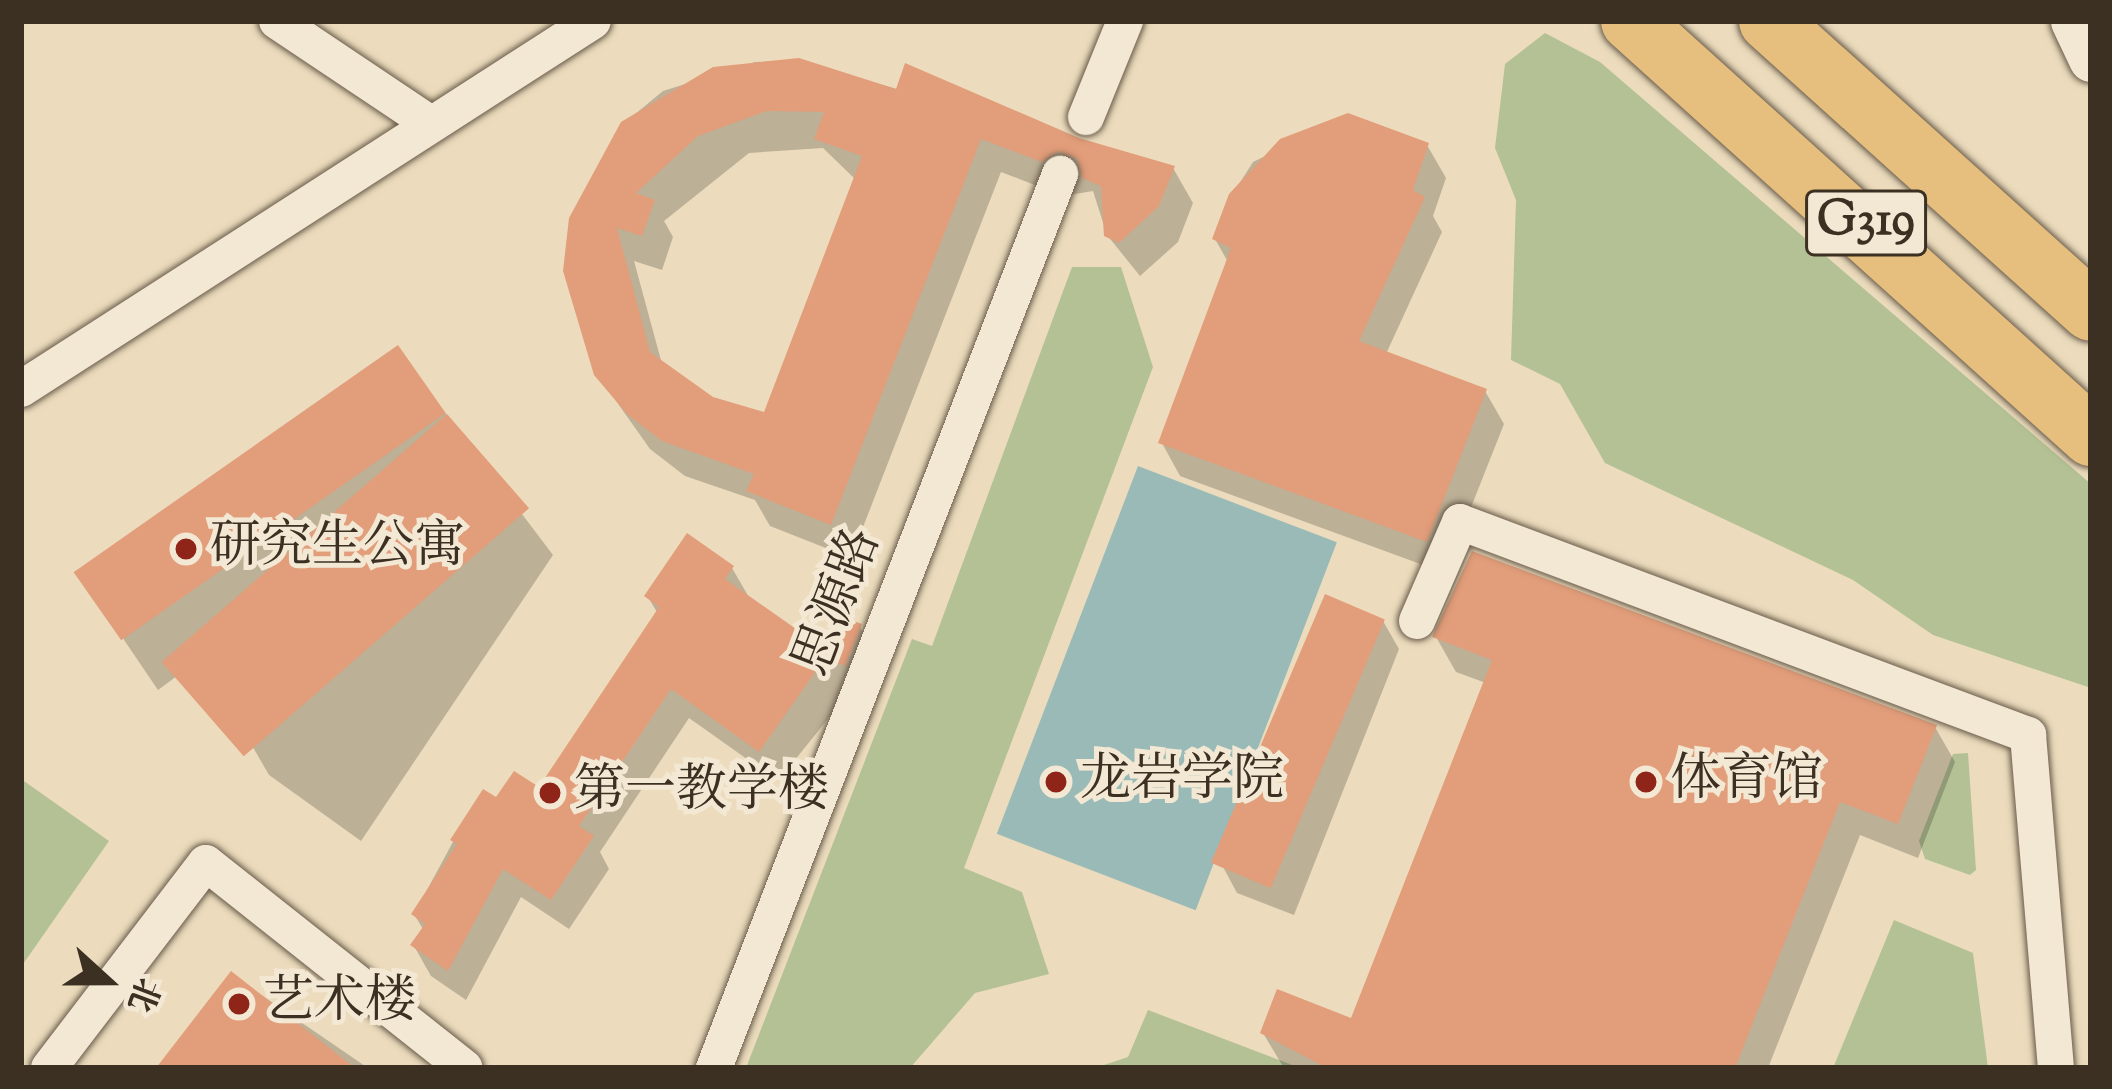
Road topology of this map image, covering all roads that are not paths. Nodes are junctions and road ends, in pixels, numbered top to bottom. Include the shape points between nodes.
1 (277, 21) edge
2 (593, 21) edge
3 (1125, 21) edge
4 (1631, 21) edge
5 (1769, 21) edge
6 (2073, 21) edge
7 (2091, 59) edge
8 (1086, 116) dead end
9 (431, 124) junction
10 (1060, 174) dead end
11 (2091, 311) edge
12 (21, 388) edge
13 (2091, 436) edge
14 (1417, 621) dead end
15 (49, 1068) edge
16 (465, 1068) edge
17 (714, 1068) edge
18 (2056, 1068) edge

1 - 9 street
2 - 9 street
3 - 8 street
4 - 13 highway, G319
5 - 11 highway, G319
6 - 7 street
9 - 12 street
10 - 17 street, 思源路
14 - 18 street via 1460,521 2028,735
15 - 16 street via 206,863

